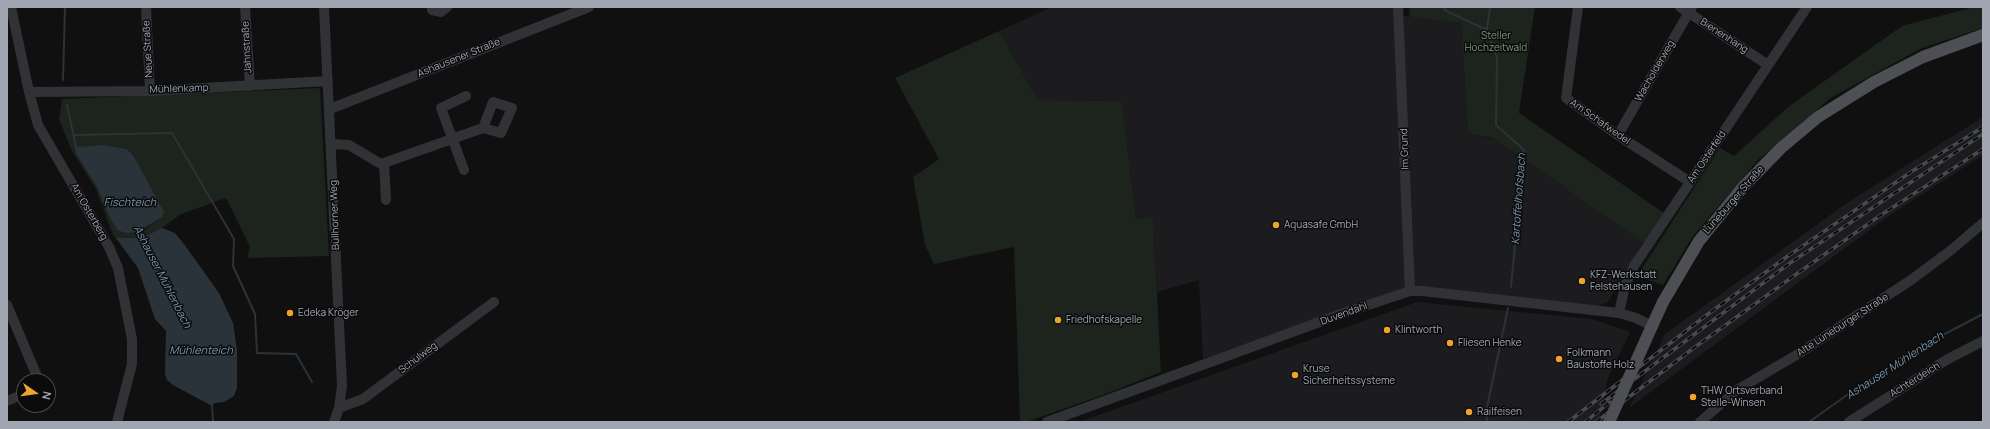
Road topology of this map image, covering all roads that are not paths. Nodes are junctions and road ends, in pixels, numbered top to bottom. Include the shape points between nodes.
1 (11, 7) edge
2 (146, 7) edge
3 (245, 7) edge
4 (324, 7) edge
5 (433, 7) edge
6 (447, 7) edge
7 (589, 7) edge
8 (1398, 7) edge
9 (1578, 7) edge
10 (1807, 7) edge
11 (1687, 9) edge
12 (1983, 35) edge
13 (1768, 65) junction
14 (328, 81) junction
15 (250, 86) junction
16 (150, 91) junction
17 (29, 92) junction
18 (466, 96) dead end
19 (330, 109) junction
20 (483, 128) dead end
21 (1619, 136) junction
22 (453, 138) junction
23 (332, 144) junction
24 (384, 163) junction
25 (464, 170) dead end
26 (1690, 182) junction
27 (386, 200) dead end
28 (1983, 223) edge
29 (1410, 291) junction
30 (494, 302) dead end
31 (7, 305) edge
32 (1619, 313) junction
33 (1652, 326) junction
34 (1983, 341) edge
35 (36, 373) edge
36 (339, 408) junction
37 (116, 422) edge
38 (334, 422) edge
39 (1047, 422) edge
40 (1609, 422) edge
41 (1700, 422) edge
42 (1849, 422) edge
43 (1862, 422) edge

1 - 17 street, Am Osterberg
2 - 16 street, Neue Straße
3 - 15 street, Jahnstraße
4 - 14 street, Büllhorner Weg
5 - 6 street via 432,10 442,12
7 - 19 street, Ashausener Straße
8 - 29 street, Im Grund
9 - 21 street, Am Schafwedel via 1566,98
10 - 13 street, Am Osterfeld
11 - 13 street, Bienenhang
11 - 21 street, Wacholderweg
12 - 33 main road, Lüneburger Straße via 1923,57 1874,82 1818,117 1781,148 1743,187 1699,240
13 - 26 street, Am Osterfeld
14 - 15 street, Mühlenkamp
14 - 19 street, Büllhorner Weg
15 - 16 street, Mühlenkamp
16 - 17 street, Mühlenkamp
17 - 37 street, Am Osterberg via 38,125 109,247 118,268 132,339 132,364
18 - 22 street via 441,108
19 - 23 street, Büllhorner Weg
20 - 22 street
21 - 26 street, Am Schafwedel
22 - 24 street
22 - 25 street
23 - 24 street via 349,145 381,164
23 - 36 street, Büllhorner Weg via 342,386
24 - 27 street
26 - 32 street, Am Osterfeld via 1634,266 1625,286
28 - 41 street, Alte Lüneburger Straße via 1911,280 1798,354 1736,390
29 - 32 street, Duvendahl
29 - 39 street, Duvendahl
30 - 36 street, Schulweg via 363,399
31 - 35 street
32 - 33 street, Duvendahl
33 - 40 main road, Lüneburger Straße, bridge
34 - 42 street, Achterdeich via 1948,359
34 - 43 street, Achterdeich
36 - 38 street, Büllhorner Weg

